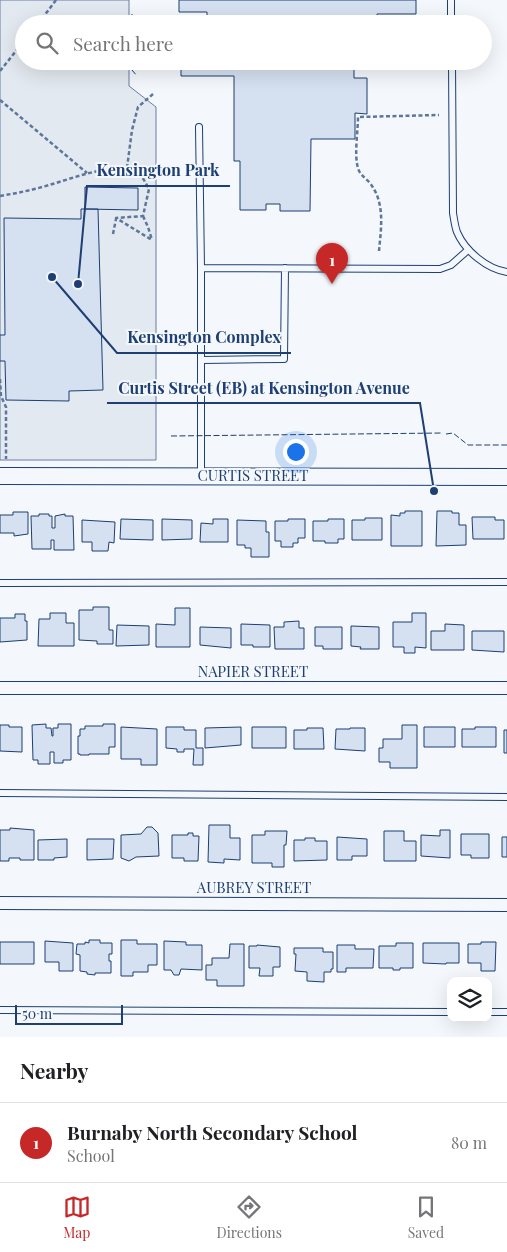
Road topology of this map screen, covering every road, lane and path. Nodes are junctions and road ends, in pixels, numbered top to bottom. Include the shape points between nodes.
1 (56, 0) edge
2 (451, 0) edge
3 (45, 15) edge
4 (452, 15) edge
5 (15, 52) edge
6 (452, 70) edge
7 (0, 71) edge
8 (153, 94) dead end
9 (0, 100) edge
10 (439, 115) dead end
11 (199, 127) dead end
12 (127, 168) junction
13 (87, 173) junction
14 (0, 196) edge
15 (143, 216) junction
16 (116, 218) junction
17 (113, 234) dead end
18 (468, 250) junction
19 (379, 251) dead end
20 (201, 268) junction
21 (285, 268) junction
22 (507, 272) edge
23 (202, 360) junction
24 (0, 379) edge
25 (6, 379) dead end
26 (0, 396) edge
27 (6, 459) dead end
28 (0, 476) edge
29 (201, 476) junction
30 (507, 476) edge
31 (507, 582) edge
32 (0, 583) edge
33 (0, 688) edge
34 (507, 688) edge
35 (0, 793) edge
36 (507, 797) edge
37 (0, 903) edge
38 (507, 905) edge
39 (0, 1010) edge
40 (447, 1012) edge
41 (492, 1012) edge
42 (507, 1012) edge

1 - 3 path
2 - 4 lane
5 - 7 path
6 - 18 lane via 453,213 457,232
8 - 12 path via 138,106
9 - 13 path
10 - 19 path via 358,117 356,159 358,170 372,185 378,198 381,214
11 - 20 lane
12 - 13 path
12 - 15 path via 140,173 149,189
13 - 14 path
15 - 16 path
15 - 16 path via 152,240
16 - 17 path
18 - 21 lane via 451,265 440,269
18 - 22 lane via 486,265
20 - 21 lane
20 - 23 lane
21 - 23 lane via 284,359
23 - 29 lane
24 - 25 path
24 - 26 path
26 - 27 path via 6,406
28 - 29 street, CURTIS STREET
29 - 30 street, CURTIS STREET
31 - 32 lane
33 - 34 street, NAPIER STREET
35 - 36 lane
37 - 38 street, AUBREY STREET
39 - 40 lane
41 - 42 lane

